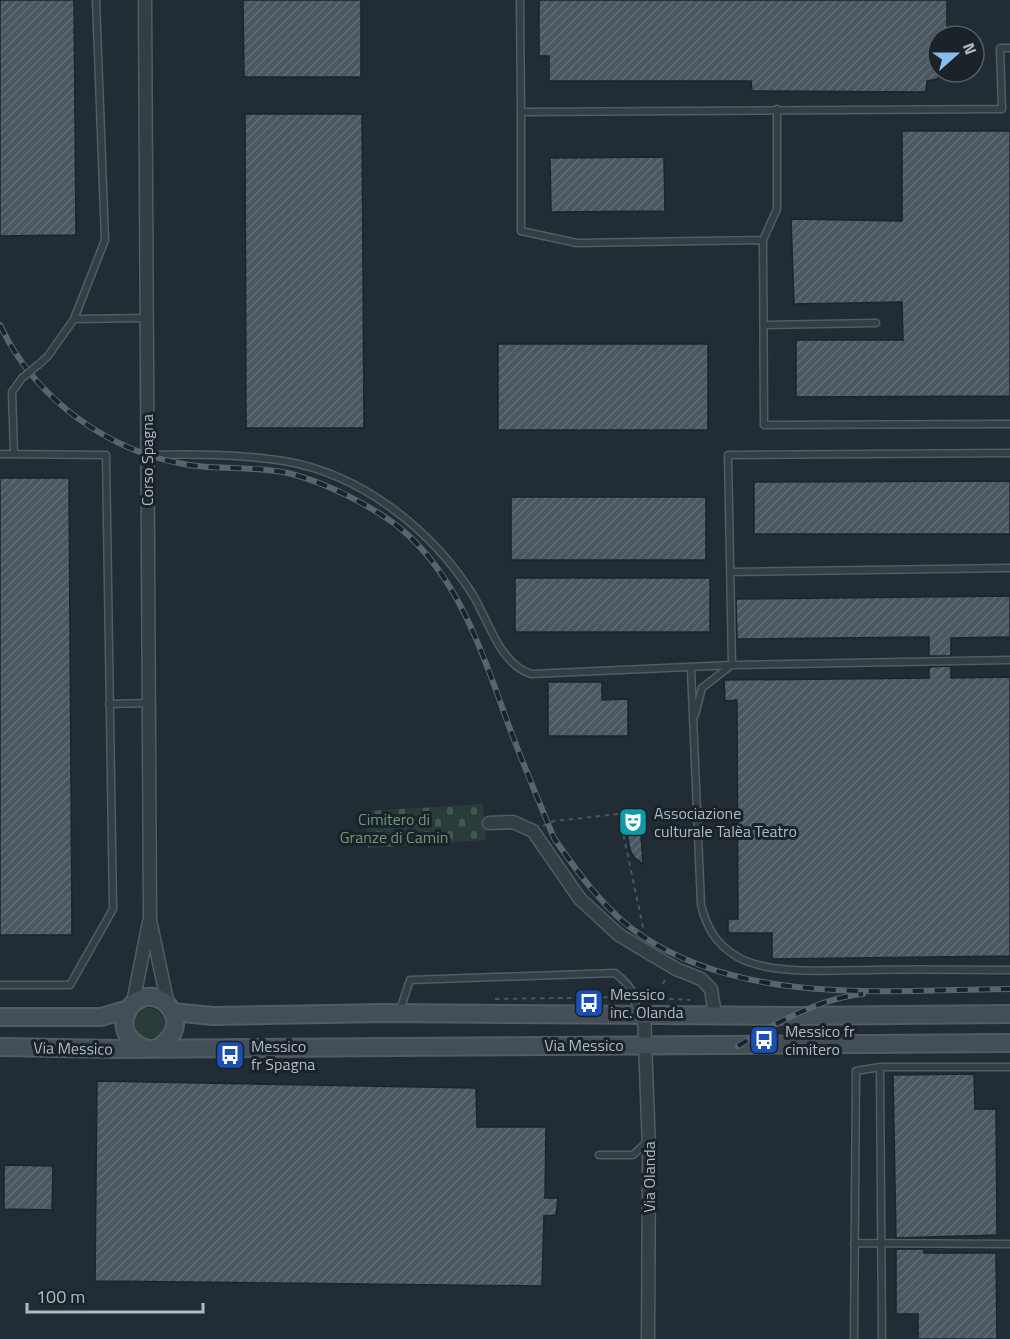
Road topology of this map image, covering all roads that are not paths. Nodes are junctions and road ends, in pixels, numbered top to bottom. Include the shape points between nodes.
1 (96, 0) edge
2 (145, 0) edge
3 (520, 0) edge
4 (1010, 48) edge
5 (777, 109) junction
6 (1002, 109) junction
7 (1010, 109) edge
8 (521, 112) junction
9 (763, 240) junction
10 (74, 318) junction
11 (147, 318) junction
12 (876, 323) dead end
13 (764, 325) junction
14 (1010, 424) edge
15 (1010, 453) edge
16 (0, 454) edge
17 (14, 454) junction
18 (147, 455) junction
19 (1010, 568) edge
20 (731, 572) junction
21 (1010, 660) edge
22 (732, 665) junction
23 (691, 669) junction
24 (149, 703) junction
25 (109, 704) junction
26 (694, 720) junction
27 (489, 823) dead end
28 (150, 921) junction
29 (1010, 970) edge
30 (0, 985) edge
31 (131, 1006) junction
32 (170, 1008) junction
33 (399, 1013) junction
34 (640, 1014) junction
35 (1010, 1014) edge
36 (715, 1015) junction
37 (0, 1017) edge
38 (1010, 1043) edge
39 (645, 1045) junction
40 (0, 1047) edge
41 (152, 1048) junction
42 (880, 1066) junction
43 (1010, 1067) edge
44 (649, 1141) junction
45 (599, 1155) dead end
46 (854, 1243) junction
47 (882, 1244) junction
48 (1010, 1244) edge
49 (648, 1339) edge
50 (854, 1339) edge
51 (882, 1339) edge

1 - 10 lane via 105,240
2 - 11 street, Corso Spagna
3 - 8 lane
4 - 6 lane via 1000,48
5 - 6 lane
5 - 8 lane
5 - 9 lane via 777,209
6 - 7 lane
8 - 9 lane via 521,231 577,243
9 - 13 lane
10 - 11 lane
10 - 17 lane, bridge via 53,349 12,392
11 - 18 street, Corso Spagna
12 - 13 lane
13 - 14 lane via 764,425
15 - 20 lane via 728,455
16 - 17 lane
17 - 25 lane via 106,455
18 - 23 lane via 231,455 286,462 322,472 379,500 401,515 455,567 501,648 521,670 531,674
18 - 24 street, Corso Spagna
19 - 20 lane
20 - 22 lane
21 - 22 lane
22 - 23 lane
22 - 26 lane via 702,688
23 - 26 lane
24 - 25 lane
24 - 28 street, Corso Spagna
25 - 30 lane via 112,909 70,985
26 - 29 lane via 702,905 706,924 719,944 738,958 796,970
27 - 36 street via 513,822 533,831 580,899 619,935 676,969 701,979 711,989
28 - 31 street, Corso Spagna
28 - 32 street, Corso Spagna
31 - 32 street, Via Messico via 147,997
31 - 37 street, Via Messico via 101,1017
31 - 41 street, Via Messico via 125,1017 126,1034 138,1046
32 - 33 street, Via Messico via 213,1016
32 - 41 street via 174,1033
33 - 34 street, Via Messico
33 - 34 lane via 410,980 615,973 632,986
34 - 36 street, Via Messico
34 - 39 street, Via Olanda
35 - 36 street, Via Messico
38 - 39 street, Via Messico
39 - 41 street, Via Messico
39 - 44 street, Via Olanda
40 - 41 street, Via Messico
42 - 43 lane
42 - 46 lane via 856,1071
42 - 47 lane
44 - 45 lane via 633,1155
44 - 49 street, Via Olanda
46 - 47 lane
46 - 50 lane
47 - 48 lane
47 - 51 lane

